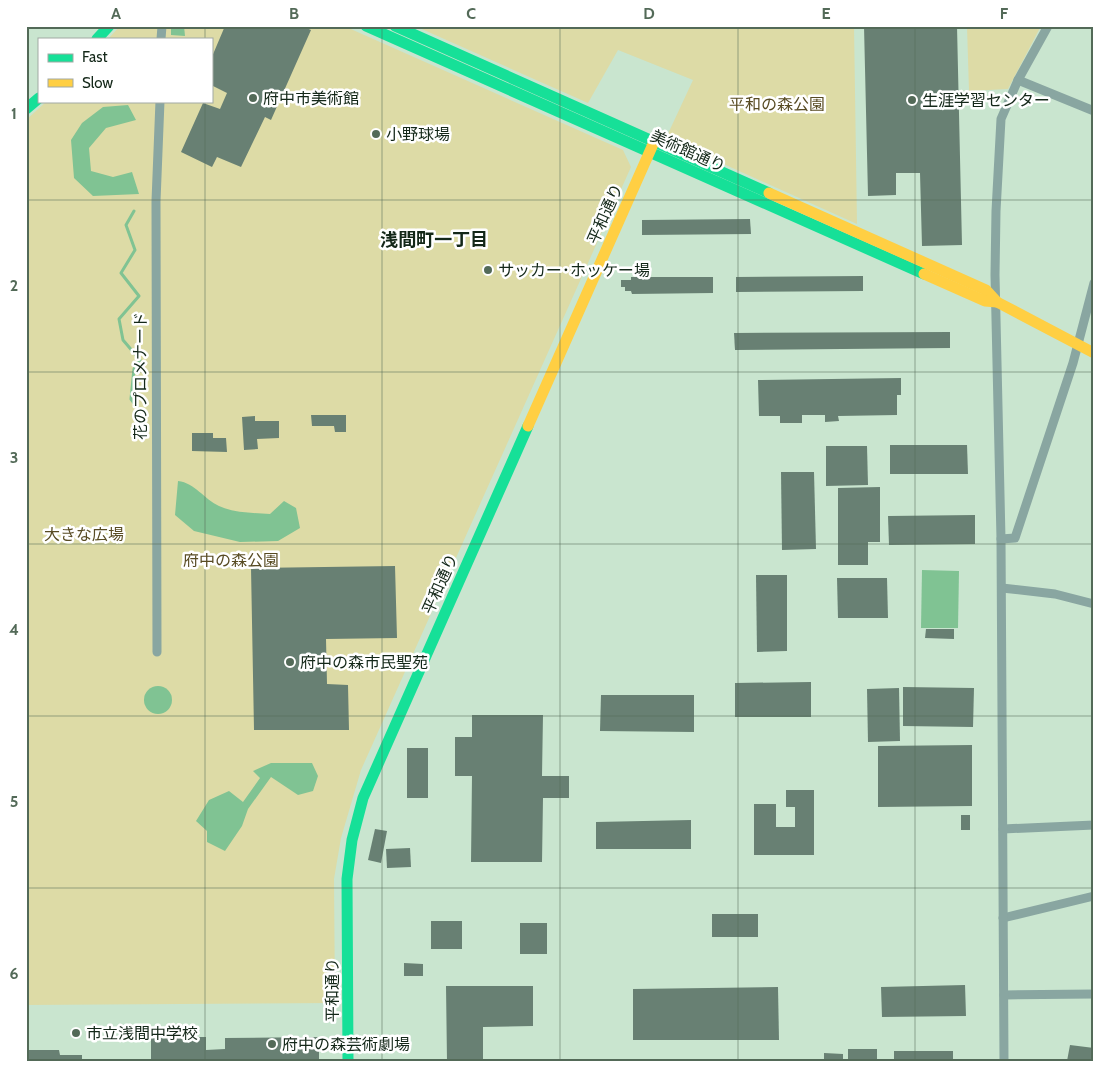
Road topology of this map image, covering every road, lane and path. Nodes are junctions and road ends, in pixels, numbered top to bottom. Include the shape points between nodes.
1 (109, 26) edge
2 (366, 26) edge
3 (395, 26) edge
4 (1048, 26) edge
5 (98, 38) edge
6 (1018, 80) junction
7 (38, 99) edge
8 (160, 102) edge
9 (26, 109) edge
10 (1094, 112) edge
11 (652, 147) junction
12 (1094, 283) edge
13 (997, 302) junction
14 (1078, 345) junction
15 (1094, 353) edge
16 (1001, 539) junction
17 (1002, 588) junction
18 (1094, 604) edge
19 (157, 652) dead end
20 (1094, 825) edge
21 (1003, 829) junction
22 (1094, 896) edge
23 (1002, 918) junction
24 (1094, 994) edge
25 (1004, 995) junction
26 (348, 1061) edge
27 (1004, 1061) edge

1 - 5 street
2 - 11 street, 美術館通り
3 - 11 street, 美術館通り
4 - 6 street
6 - 10 street
6 - 13 street via 1001,119
7 - 9 street
8 - 19 street, 花のプロメナード via 156,261
11 - 13 street, 美術館通り via 985,301
11 - 26 street, 平和通り via 363,798 352,840 347,879
12 - 14 street
13 - 14 street, 美術館通り
13 - 16 street
14 - 15 street, 美術館通り
14 - 16 street via 1016,538
16 - 17 street
17 - 18 street via 1055,594
17 - 21 street
20 - 21 street
21 - 23 street
22 - 23 street
23 - 25 street
24 - 25 street
25 - 27 street

